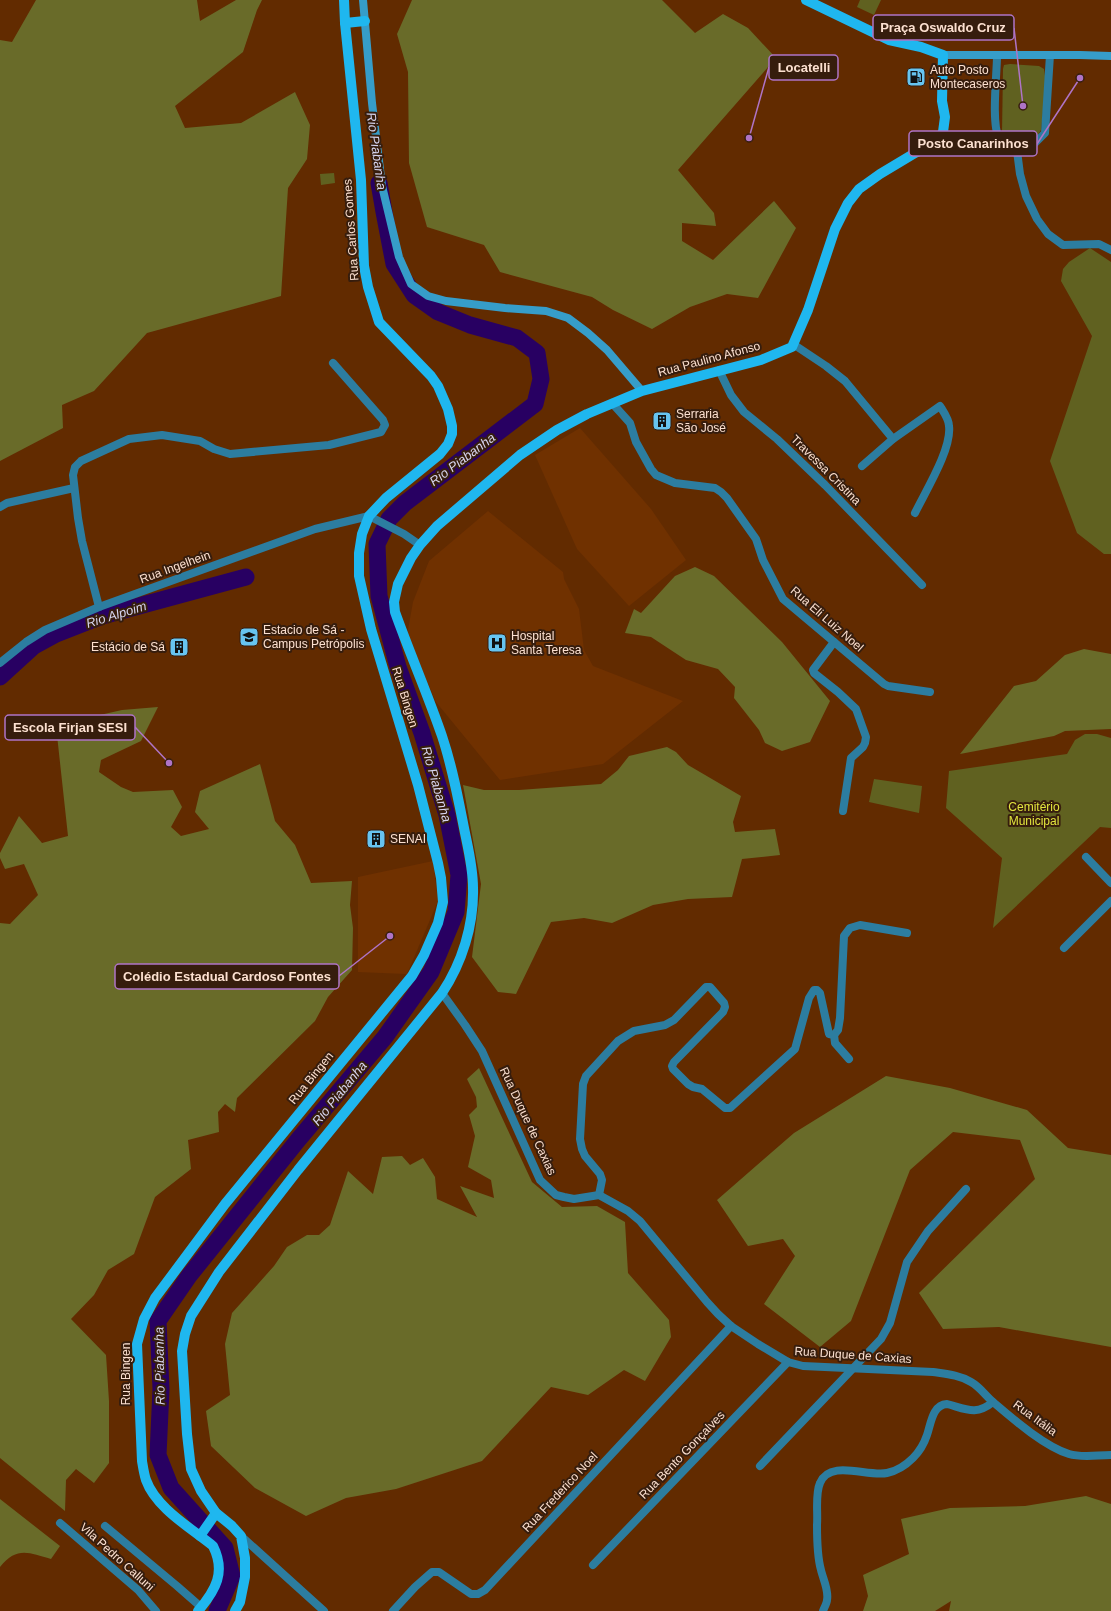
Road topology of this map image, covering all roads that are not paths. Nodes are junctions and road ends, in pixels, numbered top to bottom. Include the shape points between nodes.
1 (344, 0) edge
2 (363, 0) edge
3 (806, 0) edge
4 (365, 21) junction
5 (345, 23) junction
6 (943, 55) junction
7 (1050, 55) junction
8 (997, 56) junction
9 (1111, 56) edge
10 (1016, 151) junction
11 (1111, 250) edge
12 (793, 344) junction
13 (332, 363) dead end
14 (719, 370) junction
15 (642, 391) junction
16 (612, 403) junction
17 (893, 439) junction
18 (862, 466) dead end
19 (74, 488) junction
20 (0, 507) edge
21 (915, 513) dead end
22 (369, 516) junction
23 (420, 545) junction
24 (922, 586) dead end
25 (99, 606) junction
26 (834, 642) junction
27 (0, 662) edge
28 (930, 692) dead end
29 (843, 811) dead end
30 (1086, 857) dead end
31 (1111, 883) edge
32 (1111, 901) edge
33 (907, 933) dead end
34 (1064, 948) dead end
35 (442, 994) junction
36 (834, 1035) junction
37 (849, 1059) dead end
38 (966, 1189) dead end
39 (599, 1195) junction
40 (731, 1326) junction
41 (788, 1362) junction
42 (853, 1369) junction
43 (993, 1402) junction
44 (1111, 1455) edge
45 (760, 1466) dead end
46 (216, 1513) junction
47 (60, 1523) dead end
48 (105, 1526) dead end
49 (200, 1536) junction
50 (241, 1536) junction
51 (593, 1565) dead end
52 (200, 1609) edge
53 (156, 1611) edge
54 (234, 1611) edge
55 (324, 1611) edge
56 (393, 1611) edge
57 (823, 1611) edge

1 - 5 main road, Rua Carlos Gomes
2 - 4 main road
3 - 6 main road via 889,40
4 - 5 main road
4 - 15 main road via 382,186 399,257 411,284 428,296 446,301 546,311 568,318 607,350
5 - 22 main road, Rua Carlos Gomes via 361,180 364,266 368,287 379,322 438,386 452,426 448,444 440,454 386,498
6 - 8 main road
6 - 12 main road via 943,132 936,143 915,153 859,189 848,203 835,228 808,310
7 - 8 main road
7 - 9 main road
7 - 10 street via 1045,133 1032,146
8 - 10 street via 996,125 999,137
10 - 11 street via 1026,196 1037,219 1048,234 1063,245 1099,244
12 - 14 main road, Rua Paulino Afonso via 762,360
12 - 17 street via 846,381
13 - 19 street via 383,420 385,425 382,432 328,445 230,454 187,438 162,435 129,440 80,461 73,475
14 - 15 main road, Rua Paulino Afonso
14 - 24 street, Travessa Cristina via 731,395 744,412 777,439 825,485
15 - 16 main road, Rua Paulino Afonso
16 - 23 main road, Rua Paulino Afonso via 557,430 520,455 437,526
16 - 26 street, Rua Eli Luiz Noel via 630,423 636,442 656,475 675,483 715,488 727,498 756,539 763,560 783,599
17 - 18 street
17 - 21 street via 940,406 949,425 944,455
19 - 20 street via 7,503
19 - 25 street via 82,541
22 - 23 street
22 - 25 street, Rua Ingelhein via 315,530
22 - 49 main road, Rua Bingen via 362,534 359,553 360,576 371,630 418,785 438,863 443,902 438,923 412,976 225,1204 155,1298 144,1319 137,1344 142,1462 146,1480 163,1505
23 - 35 main road, Rua Bingen via 398,584 394,602 395,612 442,737 472,865 470,926 460,959
25 - 27 street, Rua Ingelhein via 45,630
26 - 28 street, Rua Eli Luiz Noel via 888,686
26 - 29 street via 813,670 814,673 856,709 866,737 863,747 851,758
30 - 31 street
32 - 34 street
33 - 36 street via 860,925 850,928 844,936 840,1018 838,1030
35 - 39 street, Rua Duque de Caxias via 482,1051 540,1180 556,1195 574,1199
35 - 46 main road, Rua Bingen via 298,1170 219,1272 191,1316 182,1351 191,1469 201,1491
36 - 37 street via 835,1043
36 - 39 street via 829,1034 820,993 814,990 809,998 795,1049 730,1108 725,1108 702,1089 693,1087 673,1070 672,1066 723,1012 724,1003 710,987 702,990 666,1025 634,1031 618,1041 586,1076 583,1084 580,1139 584,1156 600,1174 602,1180
38 - 42 street via 928,1231 907,1262 890,1323 880,1339
39 - 40 street, Rua Duque de Caxias via 628,1211 640,1221 707,1302
40 - 41 street, Rua Duque de Caxias
40 - 56 street, Rua Frederico Noel via 485,1590 471,1594 439,1572 432,1572
41 - 42 street, Rua Duque de Caxias via 803,1366
41 - 51 street, Rua Bento Gonçalves
42 - 43 street, Rua Duque de Caxias via 954,1375 978,1387
42 - 45 street
43 - 44 street, Rua Itália via 1038,1438 1068,1454
43 - 57 street via 977,1411 942,1404 933,1415 923,1445 907,1464 897,1470 876,1474 834,1470 824,1476 819,1488 817,1530 820,1570 828,1600
46 - 49 main road
46 - 50 main road, Rua Bingen
47 - 53 street, Vila Pedro Calluni via 138,1590
48 - 52 street
49 - 52 main road, Rua Bingen via 213,1546 219,1570 214,1590
50 - 54 main road via 245,1577 240,1602
50 - 55 street

